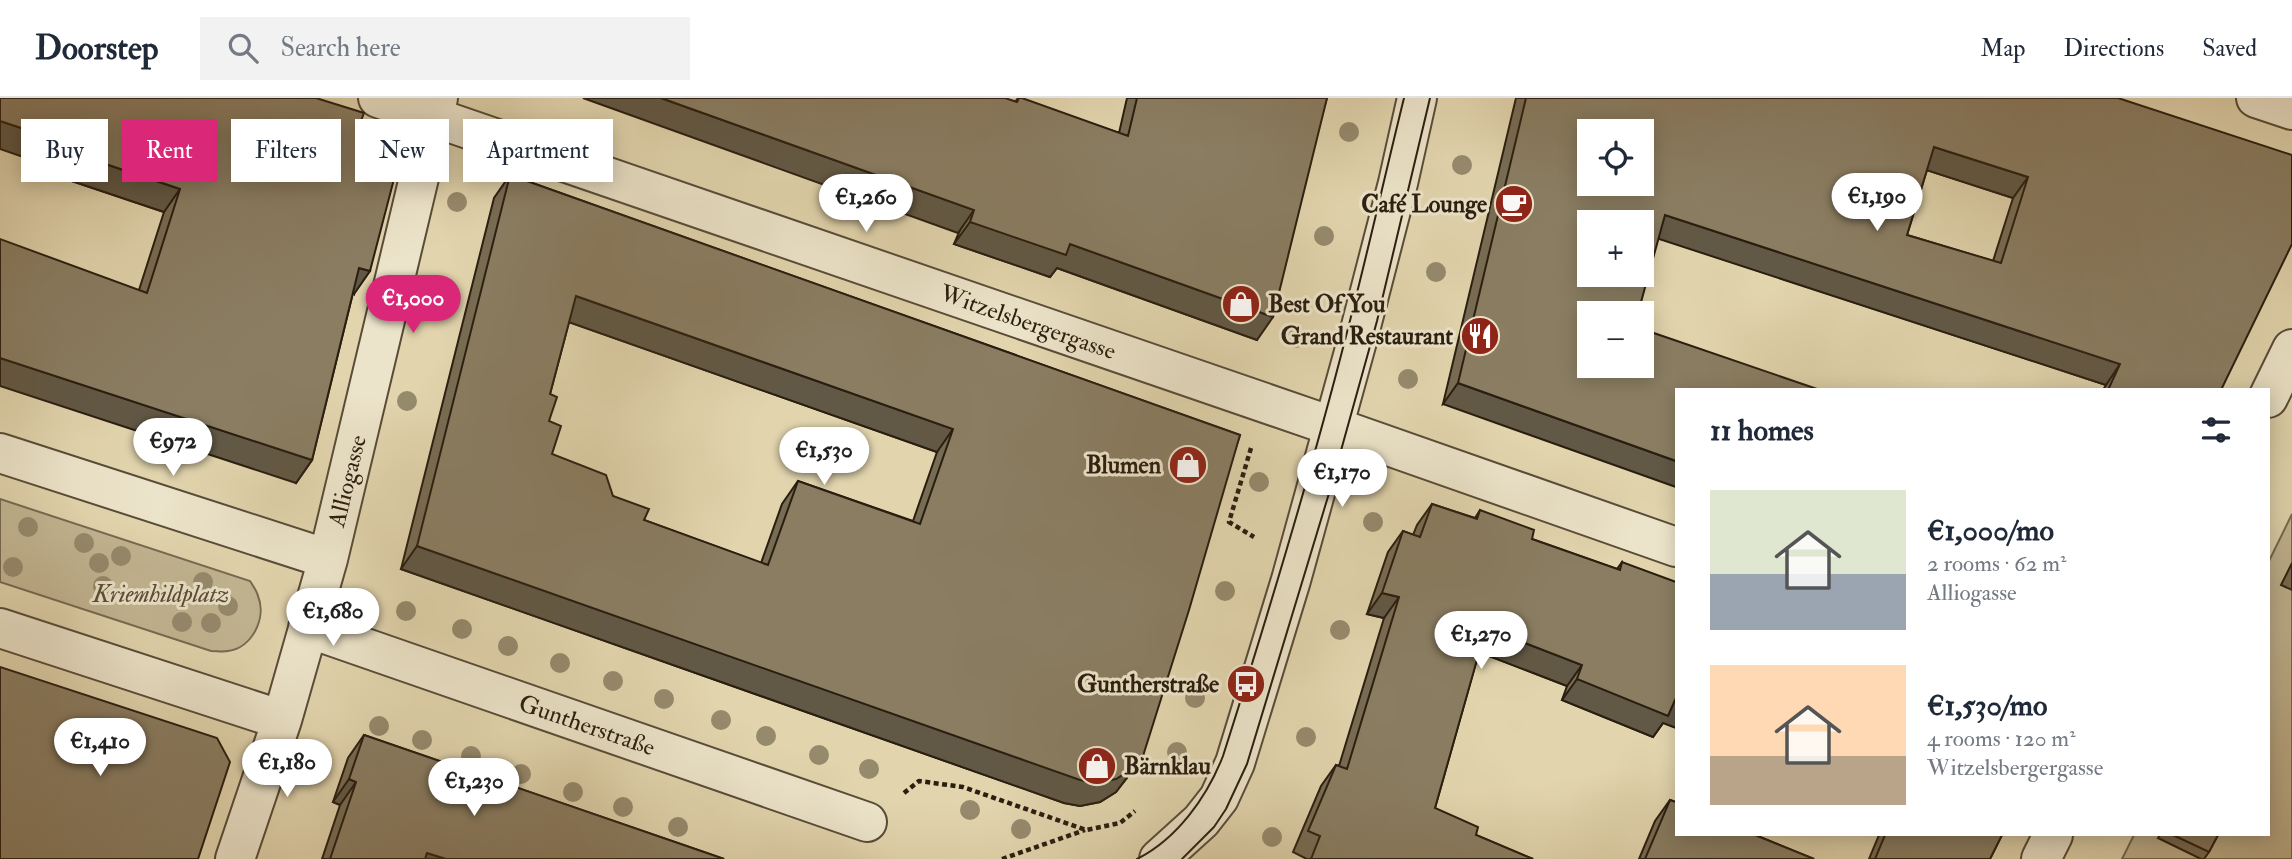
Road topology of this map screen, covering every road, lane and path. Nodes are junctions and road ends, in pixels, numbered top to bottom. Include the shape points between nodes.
1 (378, 98) edge
2 (1417, 98) edge
3 (2256, 98) edge
4 (437, 107) edge
5 (2292, 110) edge
6 (2292, 349) edge
7 (2270, 394) edge
8 (1265, 404) junction
9 (1334, 427) junction
10 (0, 453) edge
11 (1262, 541) dead end
12 (1675, 547) edge
13 (328, 559) junction
14 (0, 628) edge
15 (308, 628) junction
16 (282, 720) junction
17 (867, 822) joint
18 (1086, 830) junction
19 (2052, 836) edge
20 (1171, 849) edge
21 (235, 859) edge
22 (1002, 859) edge
23 (2041, 859) edge

1 - 4 street, Witzelsbergergasse
2 - 9 street
3 - 5 street
4 - 8 street, Witzelsbergergasse
4 - 13 street, Alliogasse
6 - 7 street
8 - 9 street, Witzelsbergergasse
8 - 11 path via 1228,522
9 - 12 street, Witzelsbergergasse
9 - 20 street via 1235,763 1219,798
10 - 13 street
13 - 15 street, Alliogasse
14 - 16 street
15 - 16 street, Alliogasse
15 - 17 street, Guntherstraße
16 - 21 street, Alliogasse
17 - 18 path via 919,781 962,787
18 - 20 path via 1120,823 1145,802
18 - 22 path
19 - 23 street

